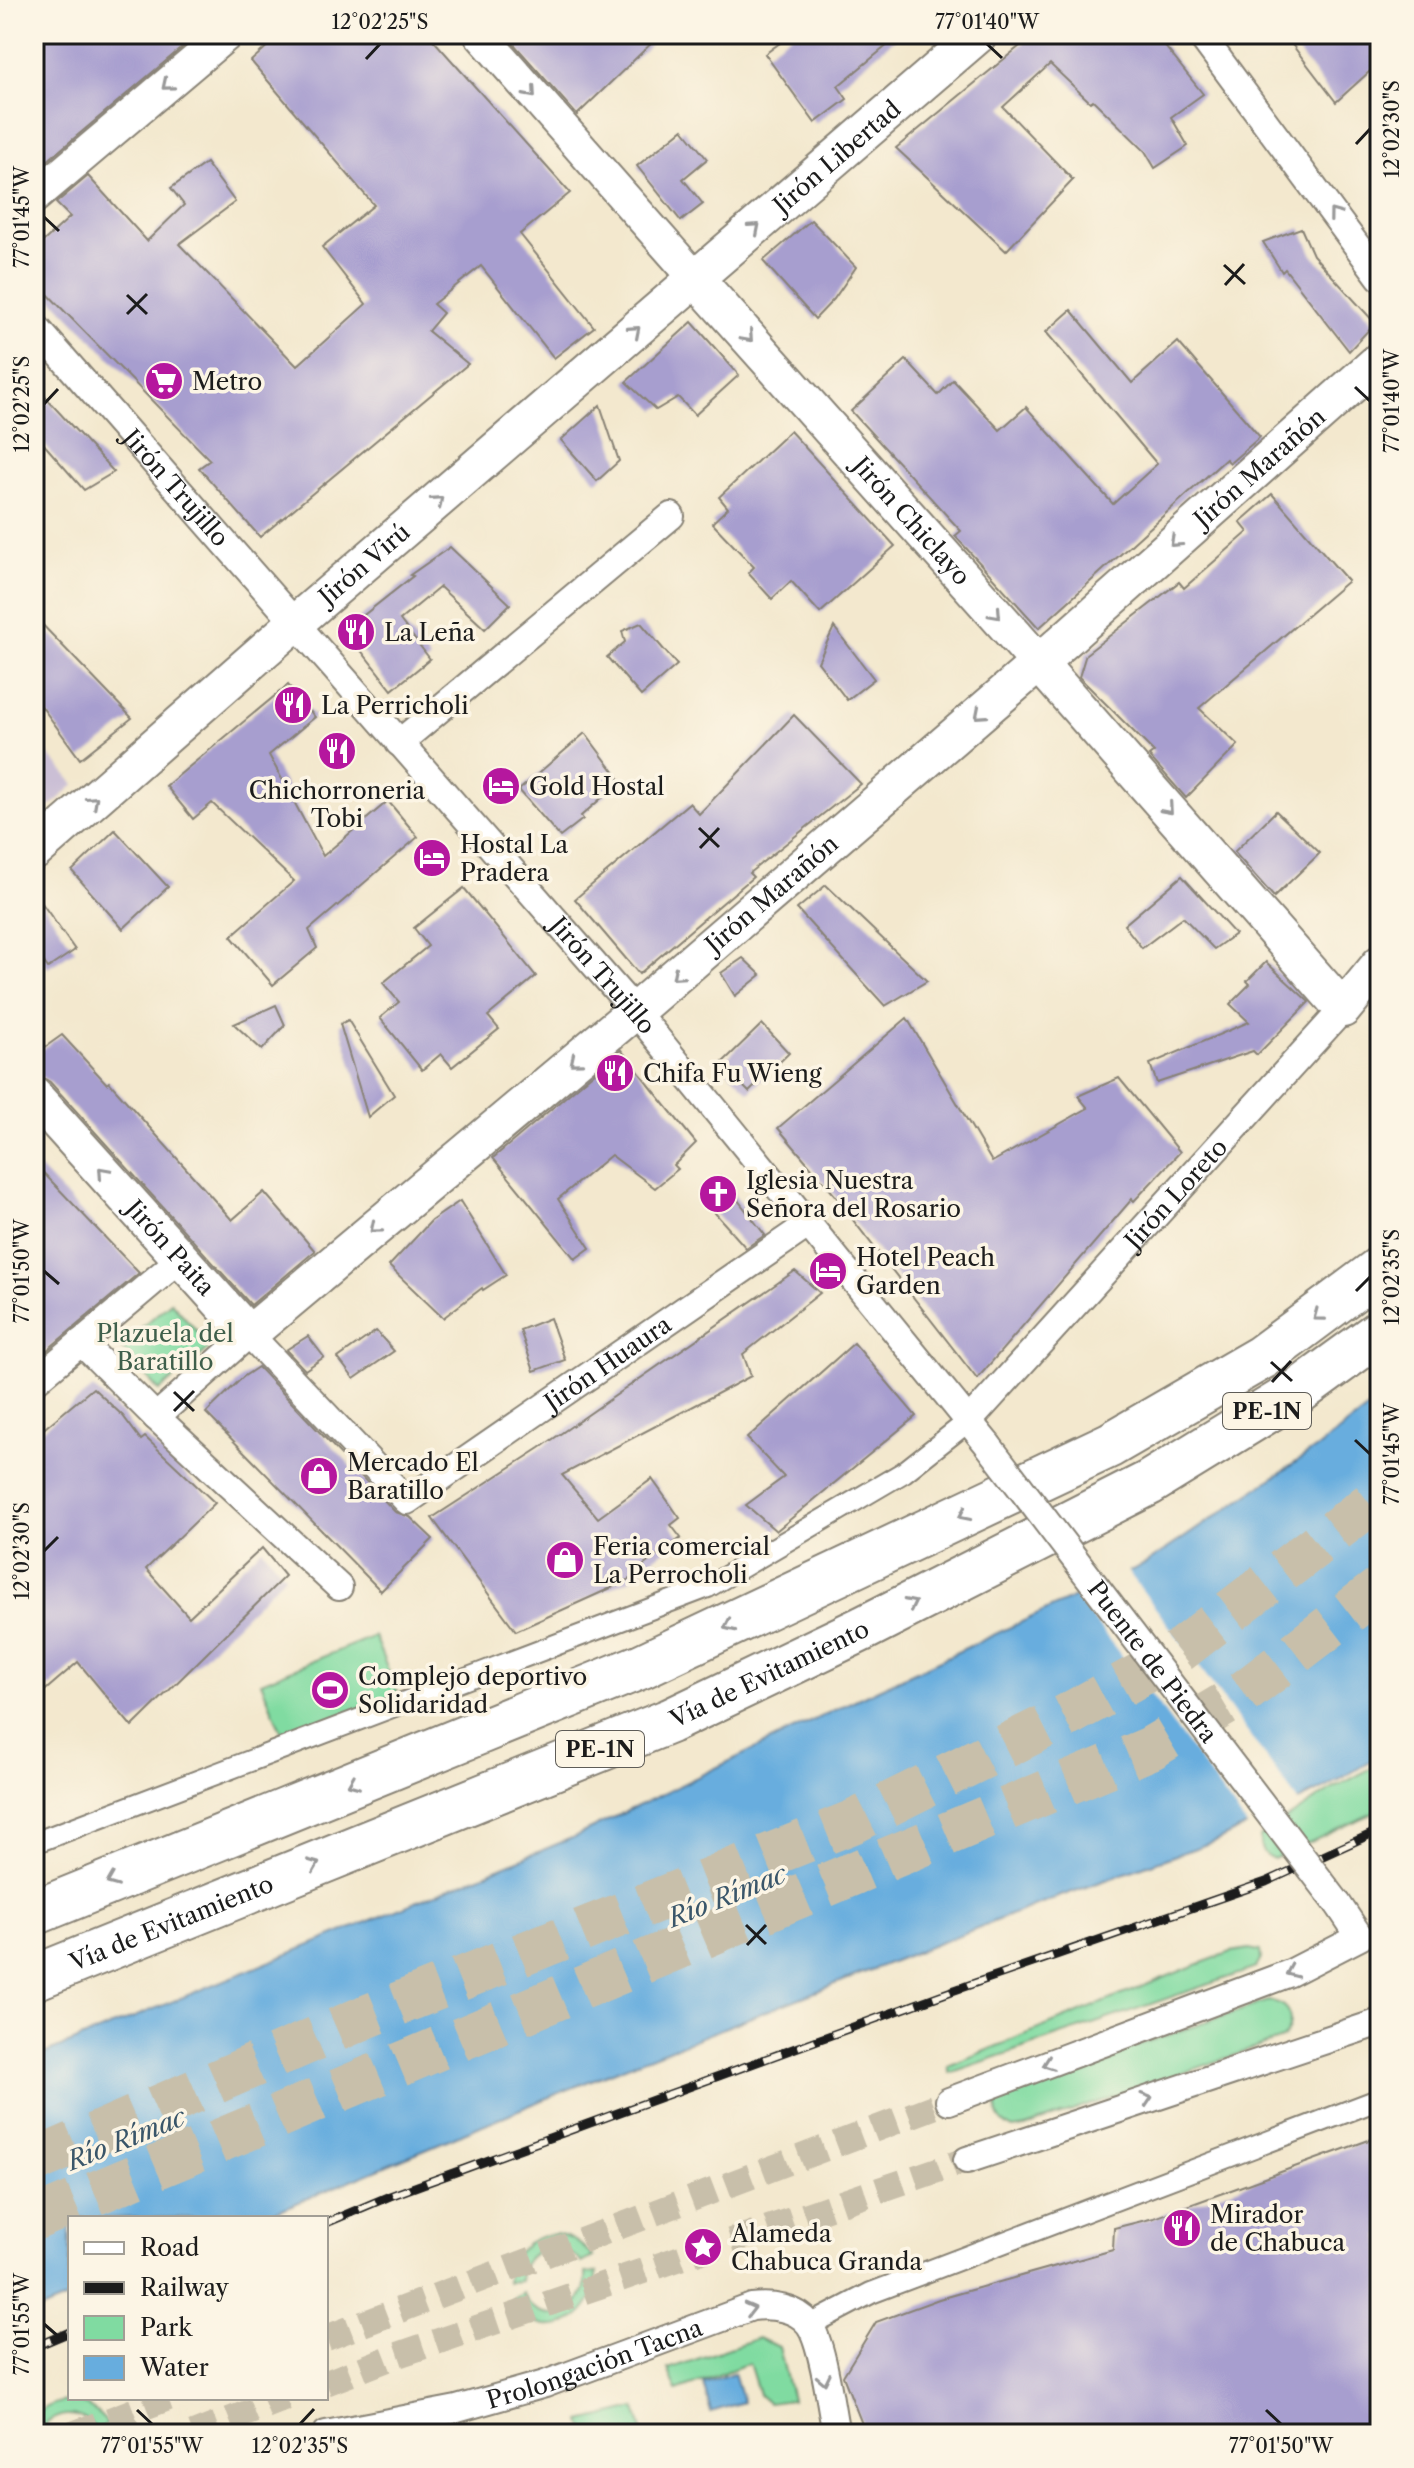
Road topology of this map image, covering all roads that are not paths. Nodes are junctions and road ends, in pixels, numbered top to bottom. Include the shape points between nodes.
1 (227, 34) edge
2 (480, 34) edge
3 (979, 34) edge
4 (1200, 34) edge
5 (34, 197) edge
6 (1380, 277) edge
7 (696, 279) junction
8 (34, 325) edge
9 (1380, 360) edge
10 (671, 516) dead end
11 (294, 624) junction
12 (1039, 663) junction
13 (399, 743) junction
14 (34, 852) edge
15 (1380, 964) edge
16 (1343, 1009) junction
17 (635, 1011) junction
18 (34, 1096) edge
19 (809, 1224) junction
20 (181, 1258) junction
21 (1380, 1269) edge
22 (1380, 1332) edge
23 (249, 1334) junction
24 (81, 1342) junction
25 (34, 1382) edge
26 (156, 1417) junction
27 (970, 1420) junction
28 (407, 1501) joint
29 (339, 1587) dead end
30 (34, 1843) edge
31 (47, 1904) edge
32 (34, 1978) edge
33 (1380, 2022) edge
34 (1380, 2099) edge
35 (949, 2101) tunnel mouth
36 (967, 2160) tunnel mouth
37 (810, 2325) junction
38 (326, 2434) edge
39 (836, 2434) edge

1 -> 5 street
2 -> 7 street, Jirón Chiclayo
7 -> 3 main road, Jirón Libertad
6 -> 4 street
11 -> 7 main road, Jirón Virú
7 -> 12 main road, Jirón Chiclayo
8 - 11 street, Jirón Trujillo
9 -> 12 main road, Jirón Marañón
10 - 13 street
11 - 13 street, Jirón Trujillo
14 -> 11 main road, Jirón Virú
12 -> 16 main road, Jirón Chiclayo
12 -> 17 main road, Jirón Marañón
13 - 17 street, Jirón Trujillo
15 - 16 main road, Jirón Loreto
16 - 27 street, Jirón Loreto
17 - 19 street, Jirón Trujillo
17 -> 23 main road, Jirón Marañón
20 -> 18 main road, Jirón Paita
19 - 27 street, Jirón Trujillo
19 - 28 street, Jirón Huaura
20 - 23 main road, Jirón Paita
20 - 24 street
21 -> 31 highway, PE-1N via 1262,1357 1110,1445 642,1666
32 -> 22 highway, Vía de Evitamiento / PE-1N via 670,1721 864,1628 1149,1483 1299,1391
23 - 26 street, Jirón Marañón
23 - 28 street, Jirón Paita
24 - 25 street
24 - 26 street
26 - 29 street
27 - 30 street via 904,1472 708,1587
27 -> 35 street, Puente de Piedra, bridge via 1360,1937 1290,1973
36 -> 33 street
34 - 37 street via 871,2293
38 -> 37 street, Prolongación Tacna via 457,2409 545,2384 752,2307 779,2307
37 -> 39 street

